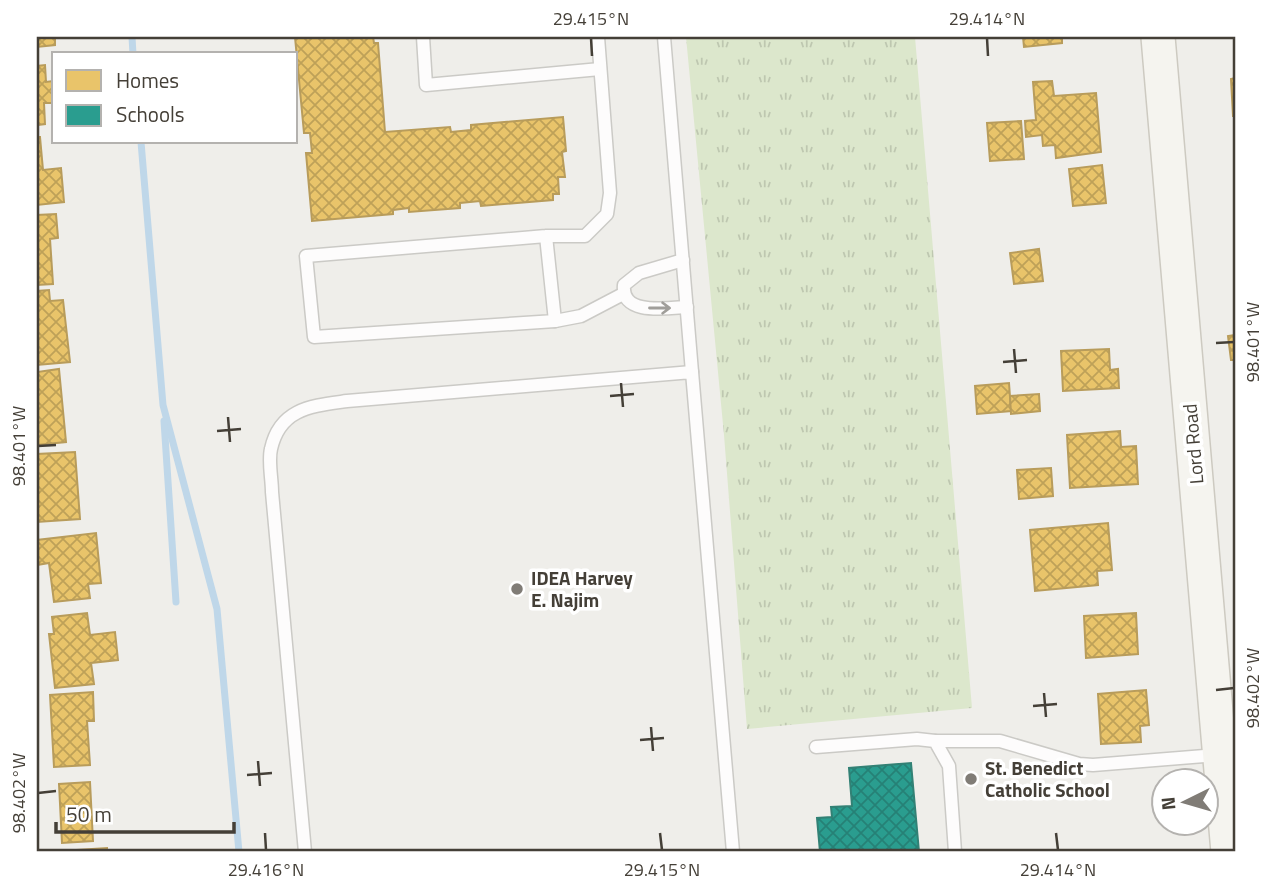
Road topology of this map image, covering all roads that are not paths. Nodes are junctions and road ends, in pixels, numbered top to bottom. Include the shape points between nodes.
1 (423, 37) edge
2 (598, 37) edge
3 (664, 37) edge
4 (1158, 37) edge
5 (600, 69) junction
6 (546, 236) junction
7 (683, 260) junction
8 (623, 294) junction
9 (687, 307) junction
10 (555, 321) junction
11 (692, 372) junction
12 (934, 741) junction
13 (816, 747) dead end
14 (1220, 755) junction
15 (305, 852) edge
16 (733, 852) edge
17 (955, 852) edge
18 (1228, 852) edge

1 - 5 lane via 426,85
2 - 5 lane
3 - 7 lane
4 - 14 street, Lord Road
5 - 6 lane via 610,193 607,214 585,236
6 - 10 lane
6 - 10 lane via 306,256 314,337
7 - 8 lane via 639,273 624,285
7 - 9 lane
8 -> 9 lane via 640,307
8 - 10 lane via 581,316
9 - 11 lane
11 - 15 lane via 347,401 307,407 282,421 270,450 272,492
11 - 16 lane
12 - 13 lane
12 - 14 lane via 1000,741 1093,765
12 - 17 lane via 949,766
14 - 18 street, Lord Road

